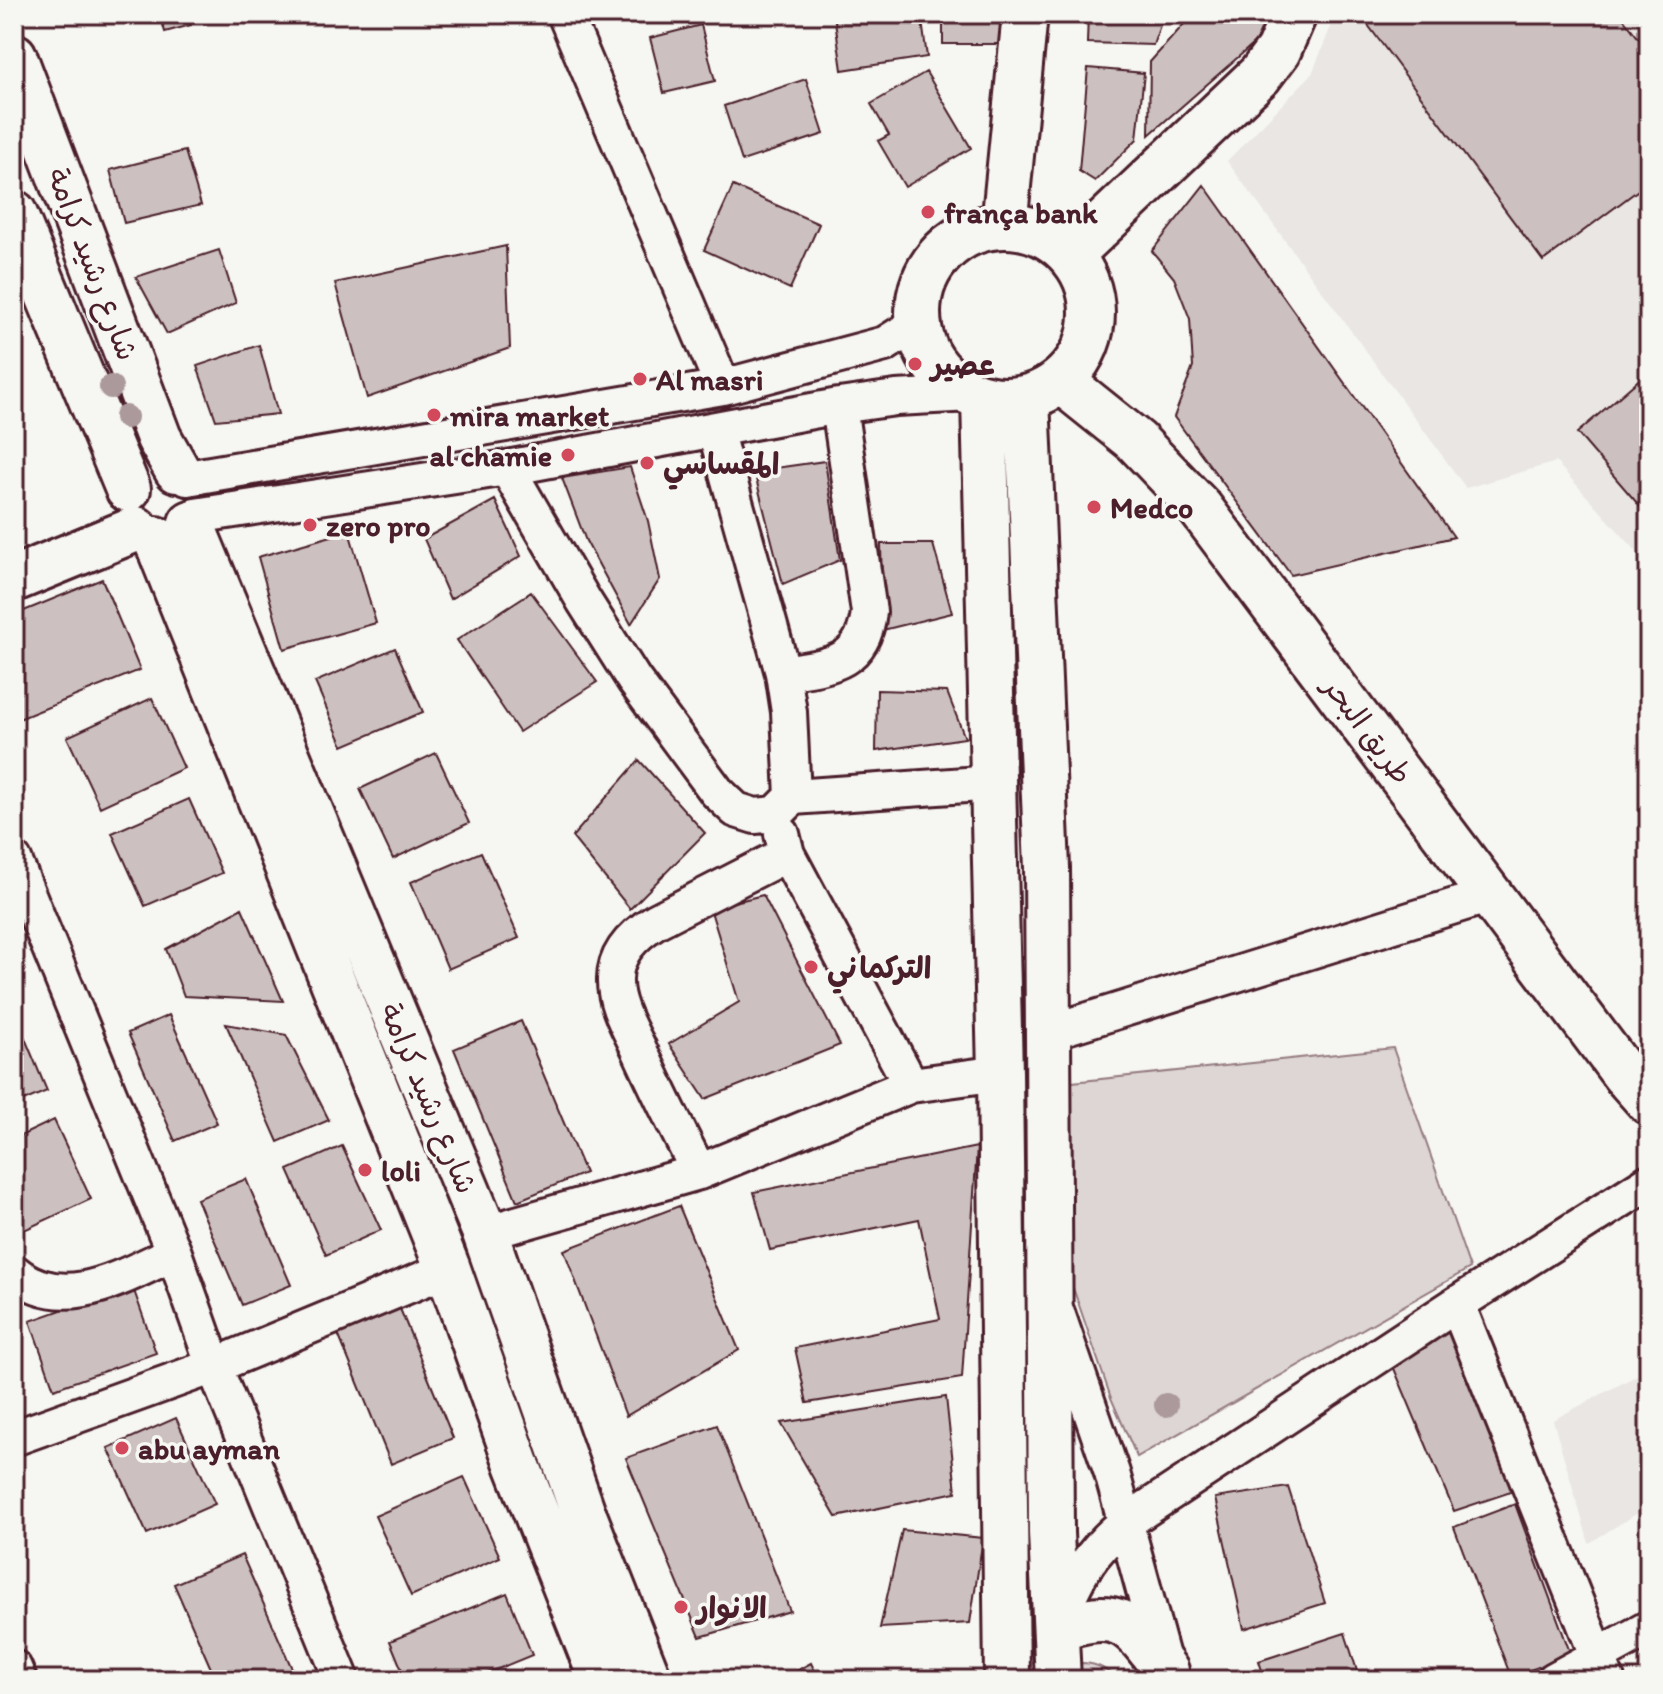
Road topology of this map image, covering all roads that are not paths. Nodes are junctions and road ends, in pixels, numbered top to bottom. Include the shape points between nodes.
1 (565, 14) edge
2 (1025, 14) edge
3 (1294, 14) edge
4 (14, 56) edge
5 (14, 213) edge
6 (1004, 226) junction
7 (14, 254) edge
8 (1070, 255) junction
9 (43, 286) junction
10 (918, 323) junction
11 (723, 387) junction
12 (1044, 390) junction
13 (978, 396) junction
14 (839, 406) junction
15 (715, 430) junction
16 (507, 468) junction
17 (162, 506) junction
18 (14, 546) edge
19 (14, 579) edge
20 (783, 673) junction
21 (995, 783) junction
22 (785, 805) junction
23 (787, 854) junction
24 (14, 860) edge
25 (1490, 895) junction
26 (1047, 1033) junction
27 (1000, 1073) junction
28 (911, 1085) junction
29 (1649, 1102) edge
30 (699, 1172) junction
31 (1649, 1182) edge
32 (485, 1233) junction
33 (174, 1253) junction
34 (448, 1269) junction
35 (14, 1272) edge
36 (1048, 1287) junction
37 (1457, 1304) junction
38 (214, 1366) junction
39 (14, 1438) edge
40 (1126, 1522) junction
41 (1056, 1628) junction
42 (1649, 1628) edge
43 (14, 1668) edge
44 (1603, 1668) edge
45 (1168, 1675) edge
46 (19, 1680) edge
47 (342, 1680) edge
48 (602, 1680) edge
49 (649, 1680) edge
50 (1007, 1680) edge
51 (1058, 1680) edge
52 (1554, 1680) edge

1 - 11 street
2 - 6 main road
3 - 8 main road via 1278,51 1260,75
4 - 17 main road, شارع رشيد كرامة via 159,438
5 - 9 main road, شارع رشيد كرامة
6 - 8 main road via 1051,239
6 - 10 main road via 975,231 950,245 930,267 919,294
7 - 9 street
8 - 12 main road via 1085,278 1092,306 1090,334 1079,360
9 - 17 main road, شارع رشيد كرامة
10 - 11 street via 885,344
10 - 13 main road via 927,353 946,378
11 - 17 street
12 - 13 main road via 1005,401
12 - 25 main road, طريق البحر via 1137,442 1200,508
12 - 26 main road
13 - 14 street
13 - 21 main road
14 - 15 street
14 - 20 street via 867,626 857,647 841,661
15 - 16 street
15 - 20 street
16 - 17 street
16 - 22 street via 634,680 717,792 736,810 755,816
17 - 18 main road
17 - 19 main road
17 - 32 main road, شارع رشيد كرامة
17 - 34 main road, شارع رشيد كرامة
20 - 22 street via 792,744
21 - 22 street
21 - 27 main road
22 - 23 street
23 - 28 street
23 - 30 street via 638,932 617,969 617,999
24 - 33 street
25 - 26 street
25 - 29 main road, طريق البحر
26 - 36 main road
27 - 28 street
27 - 50 main road
28 - 30 street
30 - 32 street
31 - 37 street
32 - 49 main road, شارع رشيد كرامة via 583,1513
33 - 35 street via 77,1291 49,1292
33 - 38 street
34 - 38 street
34 - 48 main road, شارع رشيد كرامة
36 - 40 street
36 - 41 main road
37 - 40 street
37 - 44 street
38 - 39 street
38 - 47 street
40 - 41 street via 1081,1570
40 - 45 street
41 - 45 main road via 1089,1618 1124,1623
41 - 51 main road
42 - 44 street
43 - 46 street
44 - 52 street

